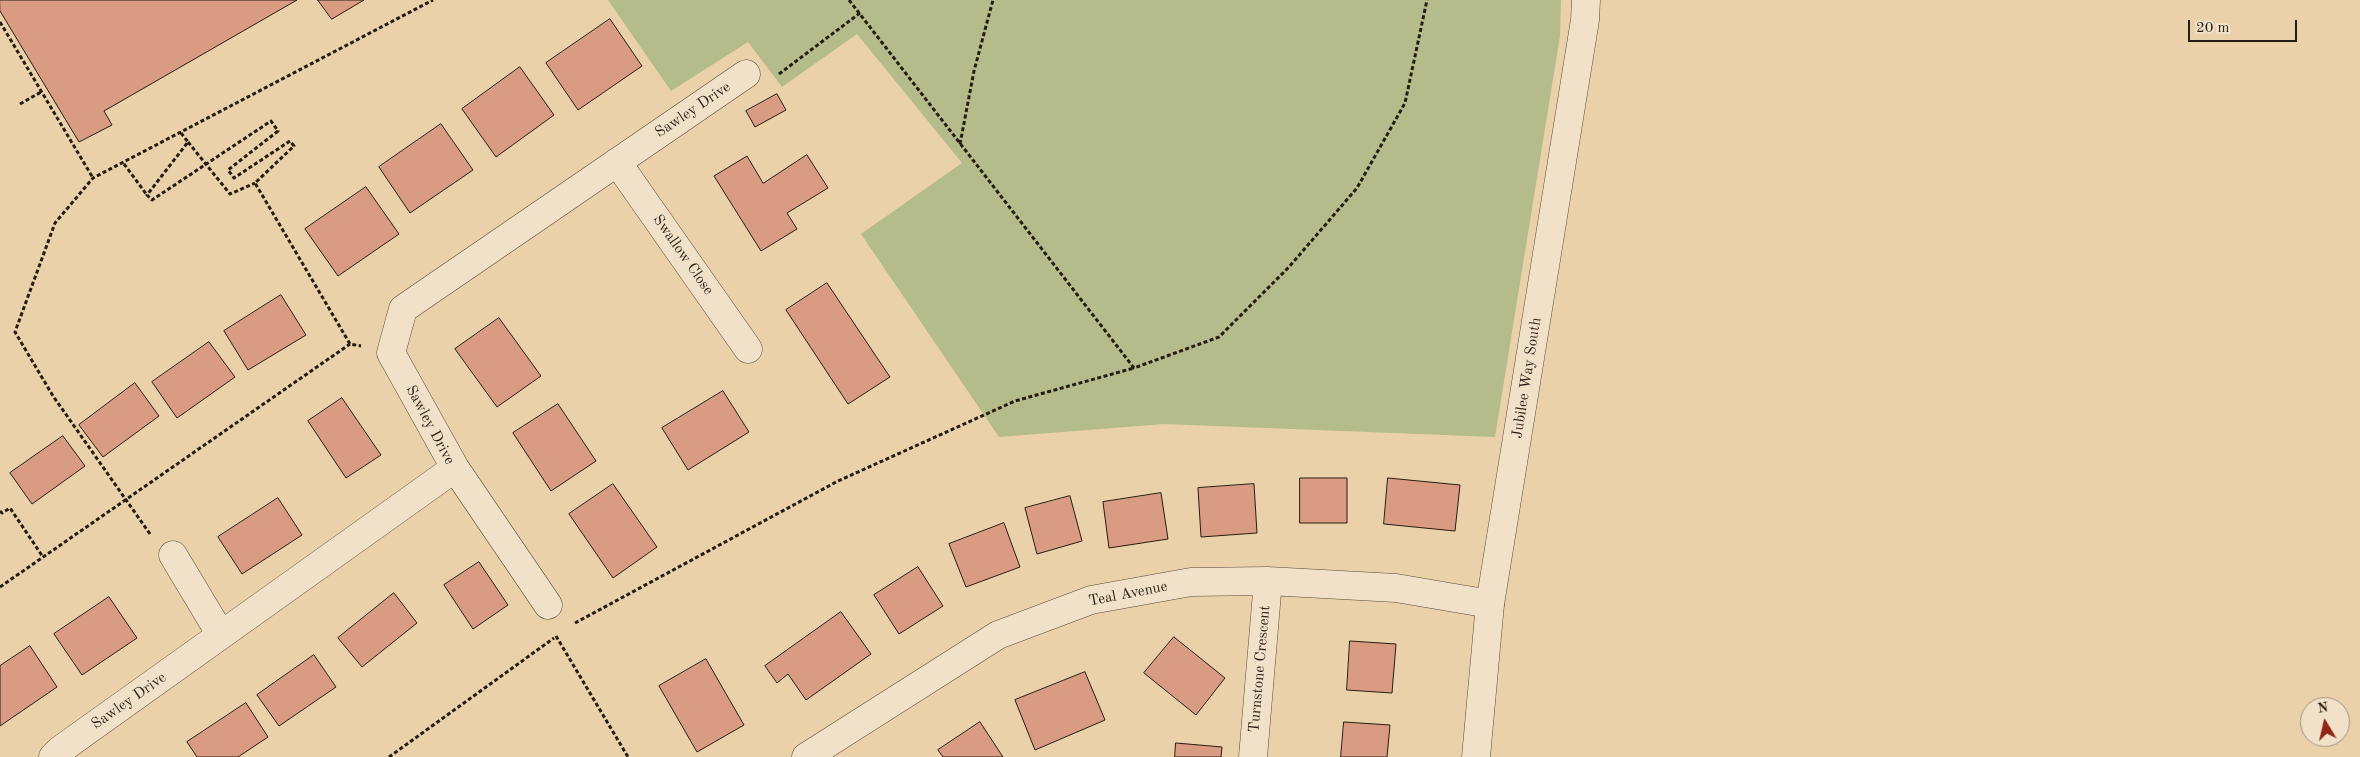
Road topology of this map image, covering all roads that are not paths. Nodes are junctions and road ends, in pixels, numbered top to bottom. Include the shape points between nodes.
1 (1586, 0) edge
2 (746, 74) road end
3 (617, 162) junction
4 (748, 348) dead end
5 (456, 468) junction
6 (173, 555) road end
7 (1268, 581) junction
8 (1490, 604) junction
9 (548, 605) dead end
10 (221, 636) junction
11 (53, 757) edge
12 (806, 757) edge
13 (1253, 757) edge
14 (1476, 757) edge

1 - 8 street, Jubilee Way South
2 - 3 street, Sawley Drive
3 - 4 street, Swallow Close
3 - 5 street, Sawley Drive via 403,309 391,353
5 - 9 street
5 - 10 street, Sawley Drive
6 - 10 street
7 - 8 street, Teal Avenue via 1396,588
7 - 12 street, Teal Avenue via 1191,582 1091,600 998,635
7 - 13 street, Turnstone Crescent
8 - 14 street, Jubilee Way South
10 - 11 street, Sawley Drive

